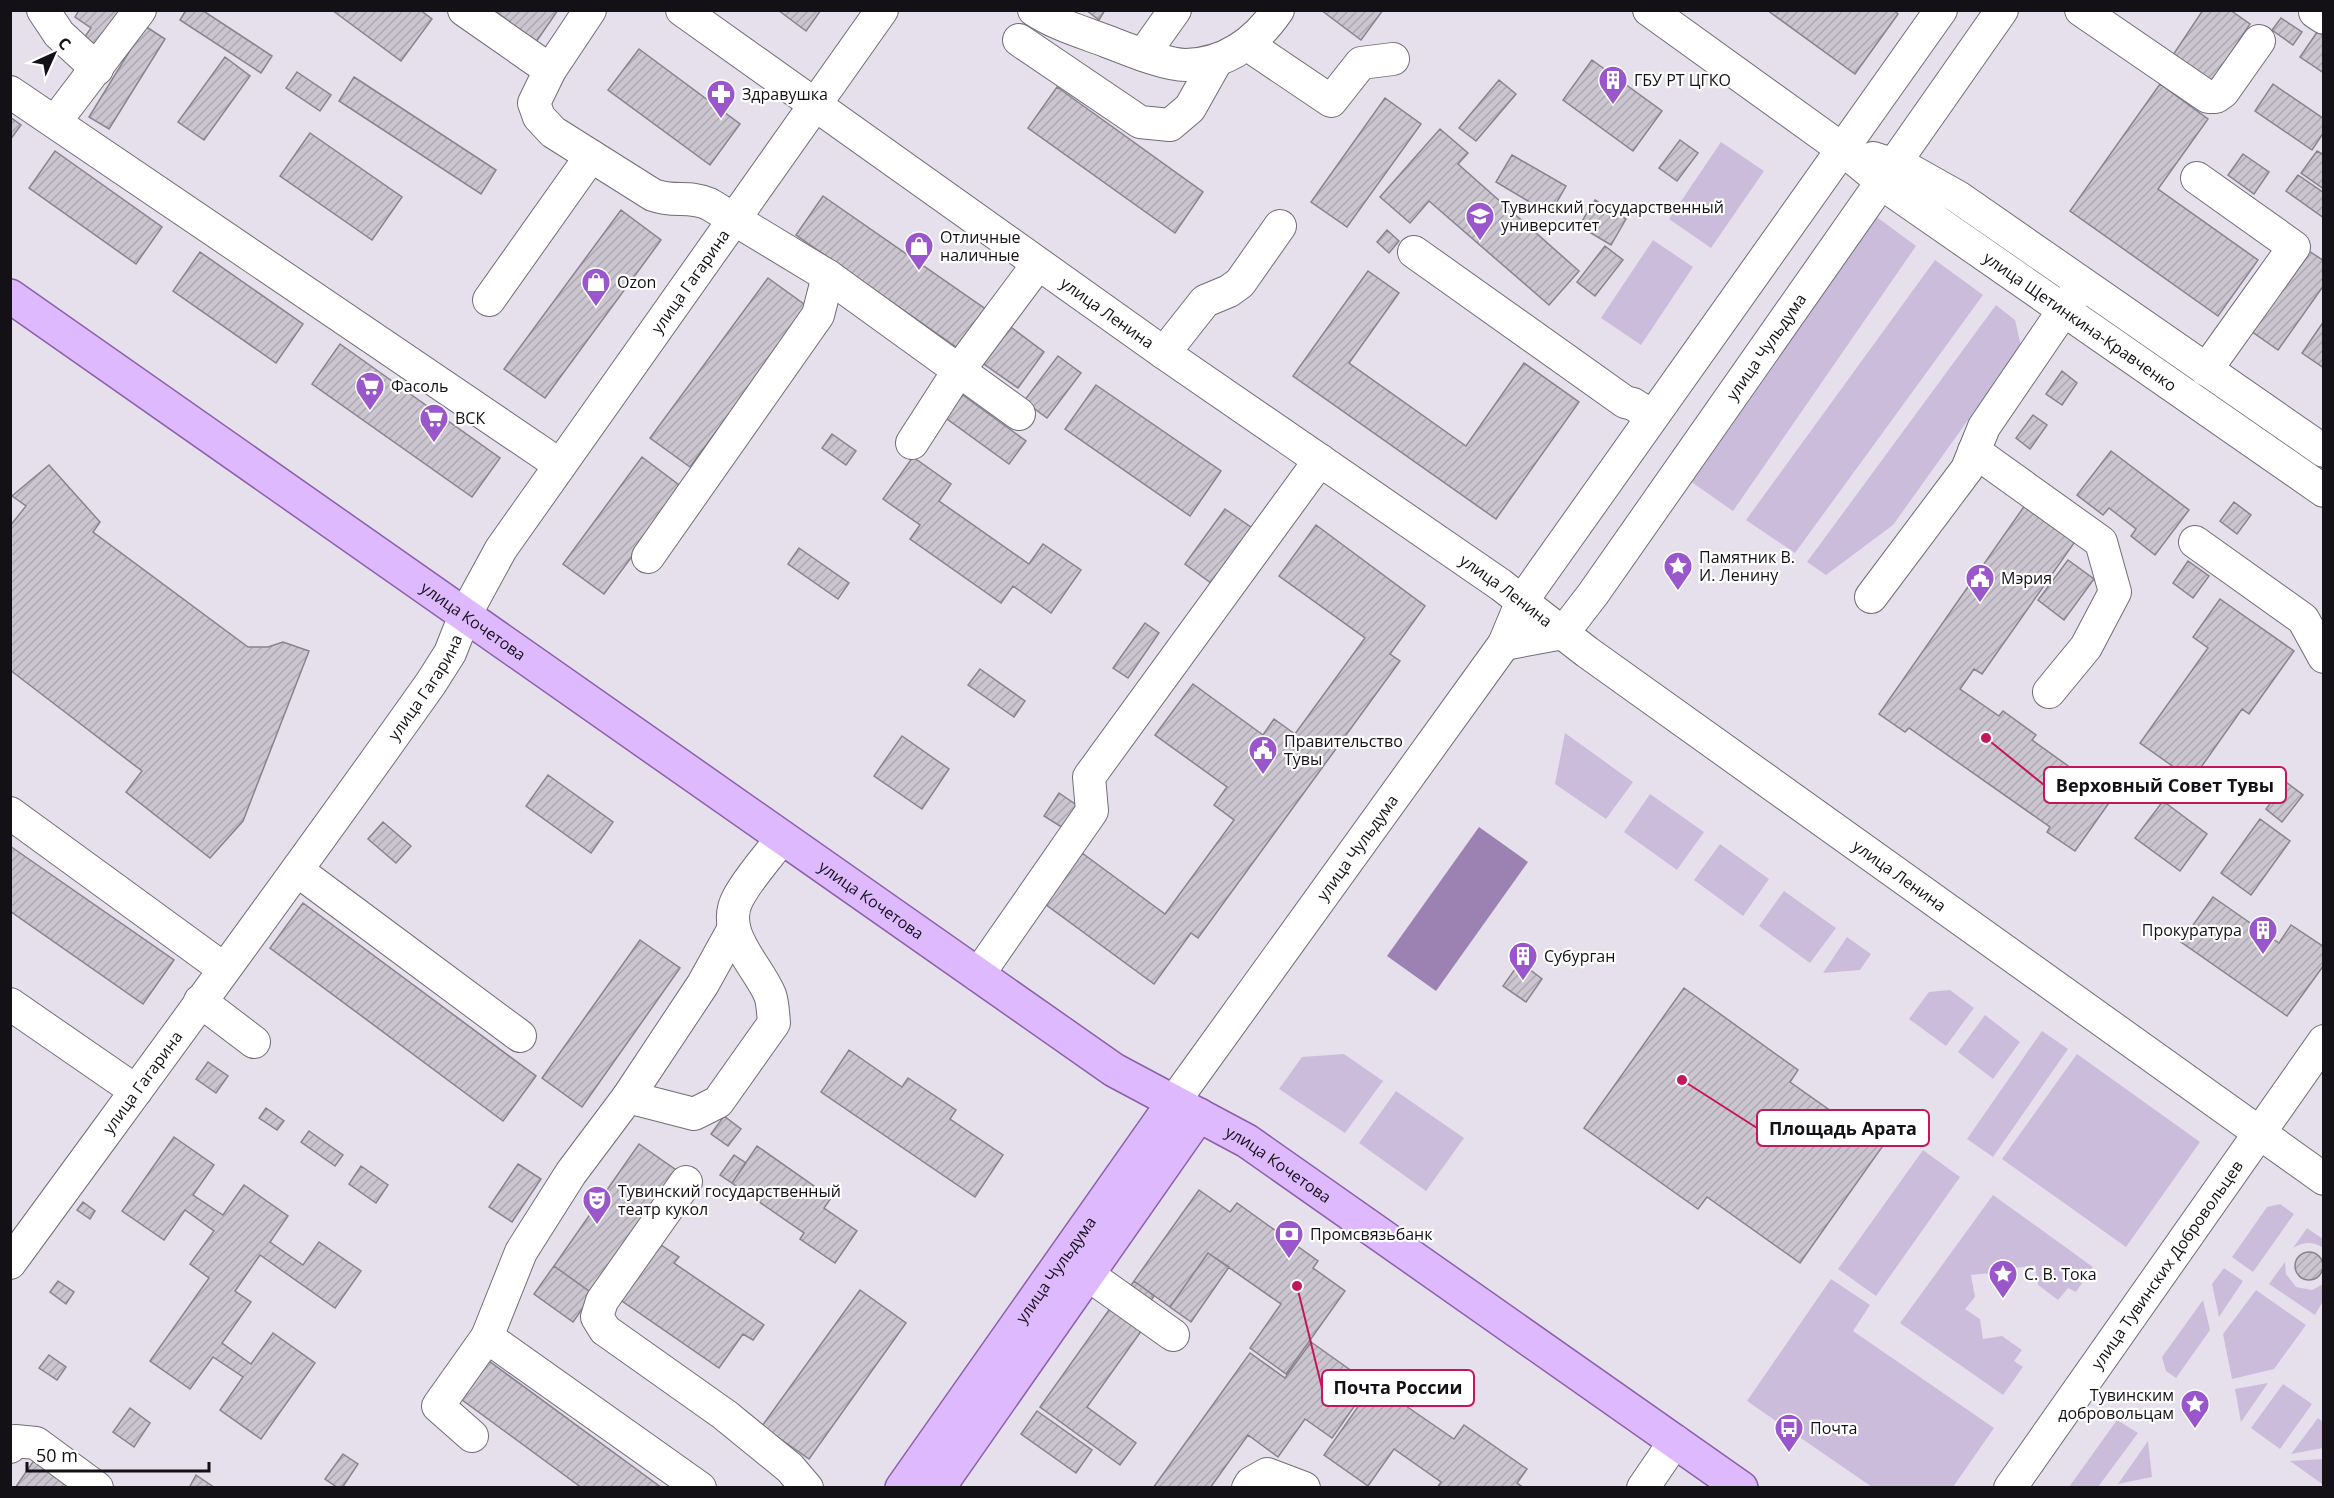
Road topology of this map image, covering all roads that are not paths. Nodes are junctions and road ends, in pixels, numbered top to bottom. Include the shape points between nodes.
1 (43, 10) edge
2 (140, 10) edge
3 (464, 10) edge
4 (590, 10) edge
5 (682, 10) edge
6 (882, 10) edge
7 (1034, 10) edge
8 (1175, 10) edge
9 (1278, 10) edge
10 (1649, 10) edge
11 (1941, 10) edge
12 (2002, 10) edge
13 (2081, 10) edge
14 (2316, 10) edge
15 (2324, 18) edge
16 (1018, 40) dead end
17 (2259, 41) dead end
18 (1248, 45) junction
19 (1143, 55) junction
20 (1393, 59) dead end
21 (1217, 60) junction
22 (97, 69) junction
23 (550, 70) junction
24 (10, 92) edge
25 (816, 104) junction
26 (55, 122) junction
27 (1842, 149) junction
28 (591, 156) junction
29 (1888, 172) junction
30 (2197, 178) dead end
31 (734, 220) junction
32 (1280, 226) dead end
33 (1414, 252) dead end
34 (1038, 264) junction
35 (828, 276) junction
36 (2082, 285) junction
37 (10, 296) edge
38 (489, 300) dead end
39 (2064, 310) junction
40 (1164, 353) junction
41 (959, 370) junction
42 (2206, 370) junction
43 (1019, 414) dead end
44 (1652, 416) junction
45 (912, 443) dead end
46 (1974, 451) junction
47 (2324, 452) edge
48 (1320, 460) junction
49 (560, 465) junction
50 (2324, 491) edge
51 (2195, 542) dead end
52 (648, 557) dead end
53 (1871, 597) dead end
54 (1522, 601) junction
55 (465, 615) junction
56 (1563, 633) junction
57 (1504, 644) junction
58 (2324, 657) edge
59 (2049, 692) dead end
60 (10, 813) edge
61 (782, 838) junction
62 (298, 871) junction
63 (734, 928) junction
64 (224, 969) junction
65 (978, 975) junction
66 (201, 1001) junction
67 (10, 1004) edge
68 (520, 1036) dead end
69 (2324, 1041) edge
70 (254, 1042) dead end
71 (136, 1091) junction
72 (628, 1096) junction
73 (1186, 1109) junction
74 (2258, 1132) junction
75 (2324, 1179) edge
76 (686, 1182) dead end
77 (10, 1263) edge
78 (1088, 1274) junction
79 (1173, 1335) dead end
80 (487, 1337) junction
81 (472, 1436) dead end
82 (1675, 1441) junction
83 (10, 1447) edge
84 (97, 1488) edge
85 (700, 1488) edge
86 (807, 1488) edge
87 (902, 1488) edge
88 (938, 1488) edge
89 (1248, 1488) edge
90 (1304, 1488) edge
91 (1643, 1488) edge
92 (1741, 1488) edge
93 (2010, 1488) edge

1 - 22 street via 58,34
2 - 22 street
3 - 23 street
4 - 23 street
5 - 25 street, улица Ленина
6 - 25 street, улица Гагарина
7 - 19 street
8 - 19 street
9 - 18 street
10 - 27 street, улица Щетинкина-Кравченко
11 - 27 street, улица Чульдума
12 - 29 street, улица Чульдума
13 - 17 street via 2208,97 2223,92
14 - 15 street
16 - 21 street via 1140,122 1170,125 1190,108
18 - 20 street via 1332,101 1360,63
18 - 21 street
19 - 21 street via 1185,65
22 - 26 street
23 - 28 street via 534,103 539,117 553,132
24 - 26 street
25 - 31 street, улица Гагарина
25 - 34 street, улица Ленина
26 - 49 street
27 - 29 street, улица Щетинкина-Кравченко
27 - 44 street, улица Чульдума
28 - 31 street via 653,195 668,200 696,198
28 - 38 street
29 - 36 street, улица Щетинкина-Кравченко via 1936,183
29 - 39 street, улица Щетинкина-Кравченко
29 - 56 street, улица Чульдума
30 - 42 street via 2294,247
31 - 35 street
31 - 49 street, улица Гагарина
32 - 40 street via 1240,283 1205,301
33 - 44 street via 1625,402
34 - 40 street, улица Ленина
34 - 41 street
35 - 41 street
35 - 52 street via 818,315
36 - 39 street
36 - 42 street, улица Щетинкина-Кравченко
37 - 55 main road, улица Кочетова
39 - 46 street via 1984,428
39 - 50 street, улица Щетинкина-Кравченко
40 - 48 street, улица Ленина
41 - 43 street
41 - 45 street
42 - 47 street, улица Щетинкина-Кравченко
44 - 54 street, улица Чульдума
46 - 53 street via 1967,469
46 - 59 street via 2101,542 2115,592 2086,647
48 - 54 street, улица Ленина
48 - 65 street via 1089,777 1092,810
49 - 55 street, улица Гагарина via 501,549
51 - 58 street via 2303,619
54 - 56 street, улица Ленина
54 - 57 street, улица Чульдума
55 - 61 main road, улица Кочетова
55 - 62 street, улица Гагарина via 450,653 431,683
56 - 57 street
56 - 74 street, улица Ленина
57 - 73 street, улица Чульдума via 1210,1051
60 - 64 street
61 - 63 street via 737,899
61 - 65 main road, улица Кочетова
62 - 64 street, улица Гагарина
62 - 68 street
63 - 72 street via 703,984
63 - 72 street via 771,997 774,1023 718,1102 694,1114
64 - 66 street, улица Гагарина
65 - 73 main road, улица Кочетова via 1113,1070
66 - 70 street
66 - 71 street, улица Гагарина
67 - 71 street
69 - 74 street, улица Тувинских Добровольцев
71 - 77 street, улица Гагарина
72 - 80 street via 571,1173 520,1252
73 - 78 main road, улица Чульдума
73 - 82 main road, улица Кочетова via 1247,1141
73 - 87 main road, улица Чульдума
74 - 75 street, улица Ленина
74 - 93 street, улица Тувинских Добровольцев
76 - 86 street via 602,1301 597,1317 605,1330 724,1415 790,1468
78 - 79 street
78 - 88 main road, улица Чульдума
80 - 81 street via 438,1406
80 - 85 street
82 - 91 street
82 - 92 main road, улица Кочетова
83 - 84 street via 15,1441 36,1443
89 - 90 street via 1267,1474

